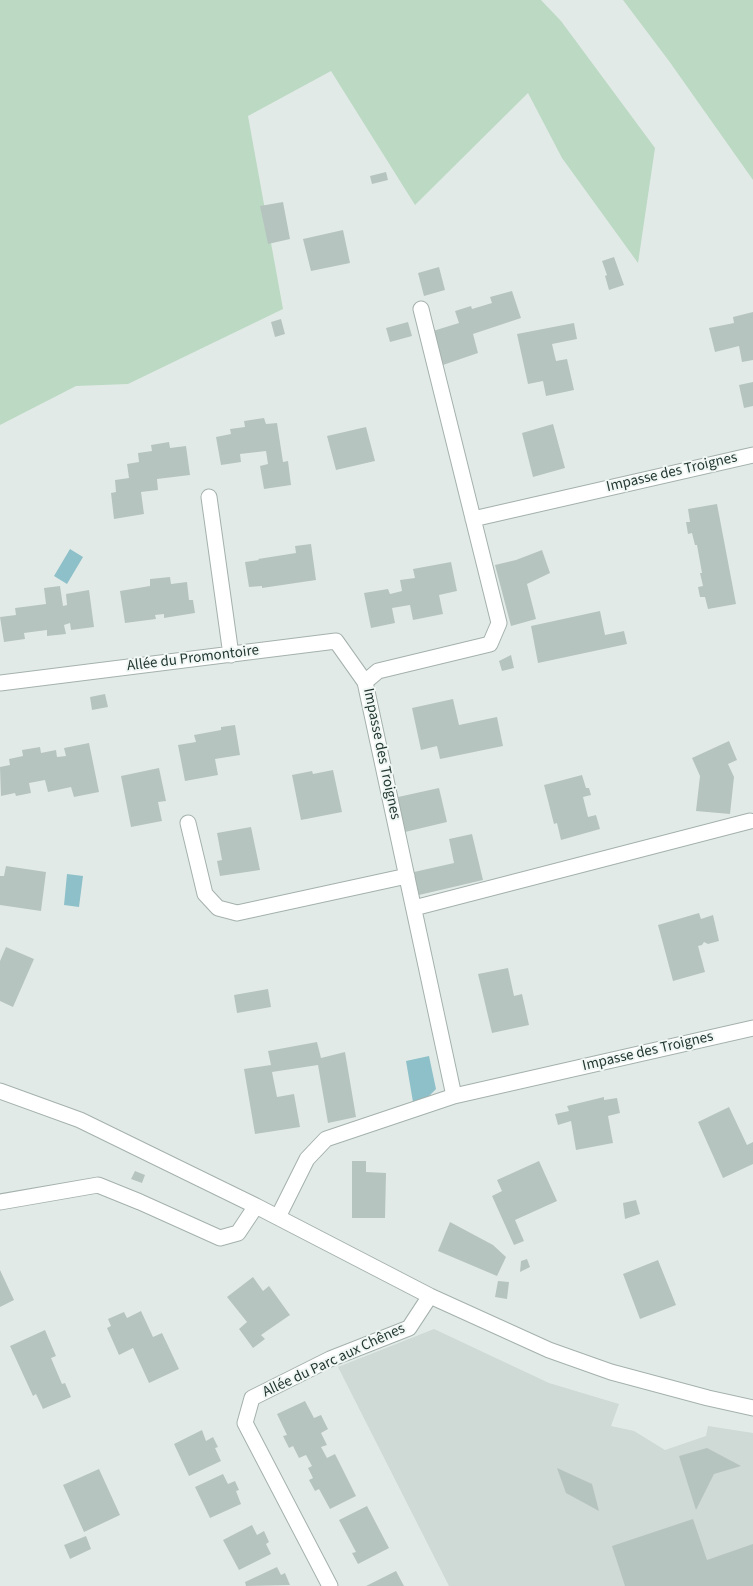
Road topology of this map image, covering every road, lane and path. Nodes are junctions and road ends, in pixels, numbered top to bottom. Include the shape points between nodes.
1 (421, 309) dead end
2 (753, 454) edge
3 (209, 497) dead end
4 (473, 519) junction
5 (231, 655) junction
6 (0, 682) edge
7 (365, 682) junction
8 (750, 821) dead end
9 (188, 823) dead end
10 (407, 876) junction
11 (414, 908) junction
12 (753, 1028) edge
13 (0, 1091) edge
14 (454, 1096) junction
15 (0, 1202) edge
16 (256, 1206) junction
17 (278, 1217) junction
18 (430, 1296) junction
19 (753, 1408) edge
20 (330, 1586) edge

1 - 4 street, Impasse des Troignes
2 - 4 street, Impasse des Troignes
3 - 5 street
4 - 7 street, Impasse des Troignes via 499,623 490,644 378,671
5 - 6 street, Allée du Promontoire
5 - 7 street, Allée du Promontoire via 336,642
7 - 10 street, Impasse des Troignes
8 - 11 street
9 - 10 street via 206,894 218,908 237,914
10 - 11 street, Impasse des Troignes
11 - 14 street, Impasse des Troignes
12 - 14 street, Impasse des Troignes
13 - 16 street via 80,1120
14 - 17 street, Impasse des Troignes via 326,1139 307,1159
15 - 16 street via 98,1185 220,1238 238,1233
16 - 17 street
17 - 18 street
18 - 19 street via 549,1350 611,1372
18 - 20 street, Allée du Parc aux Chênes via 409,1328 330,1359 252,1398 245,1423

